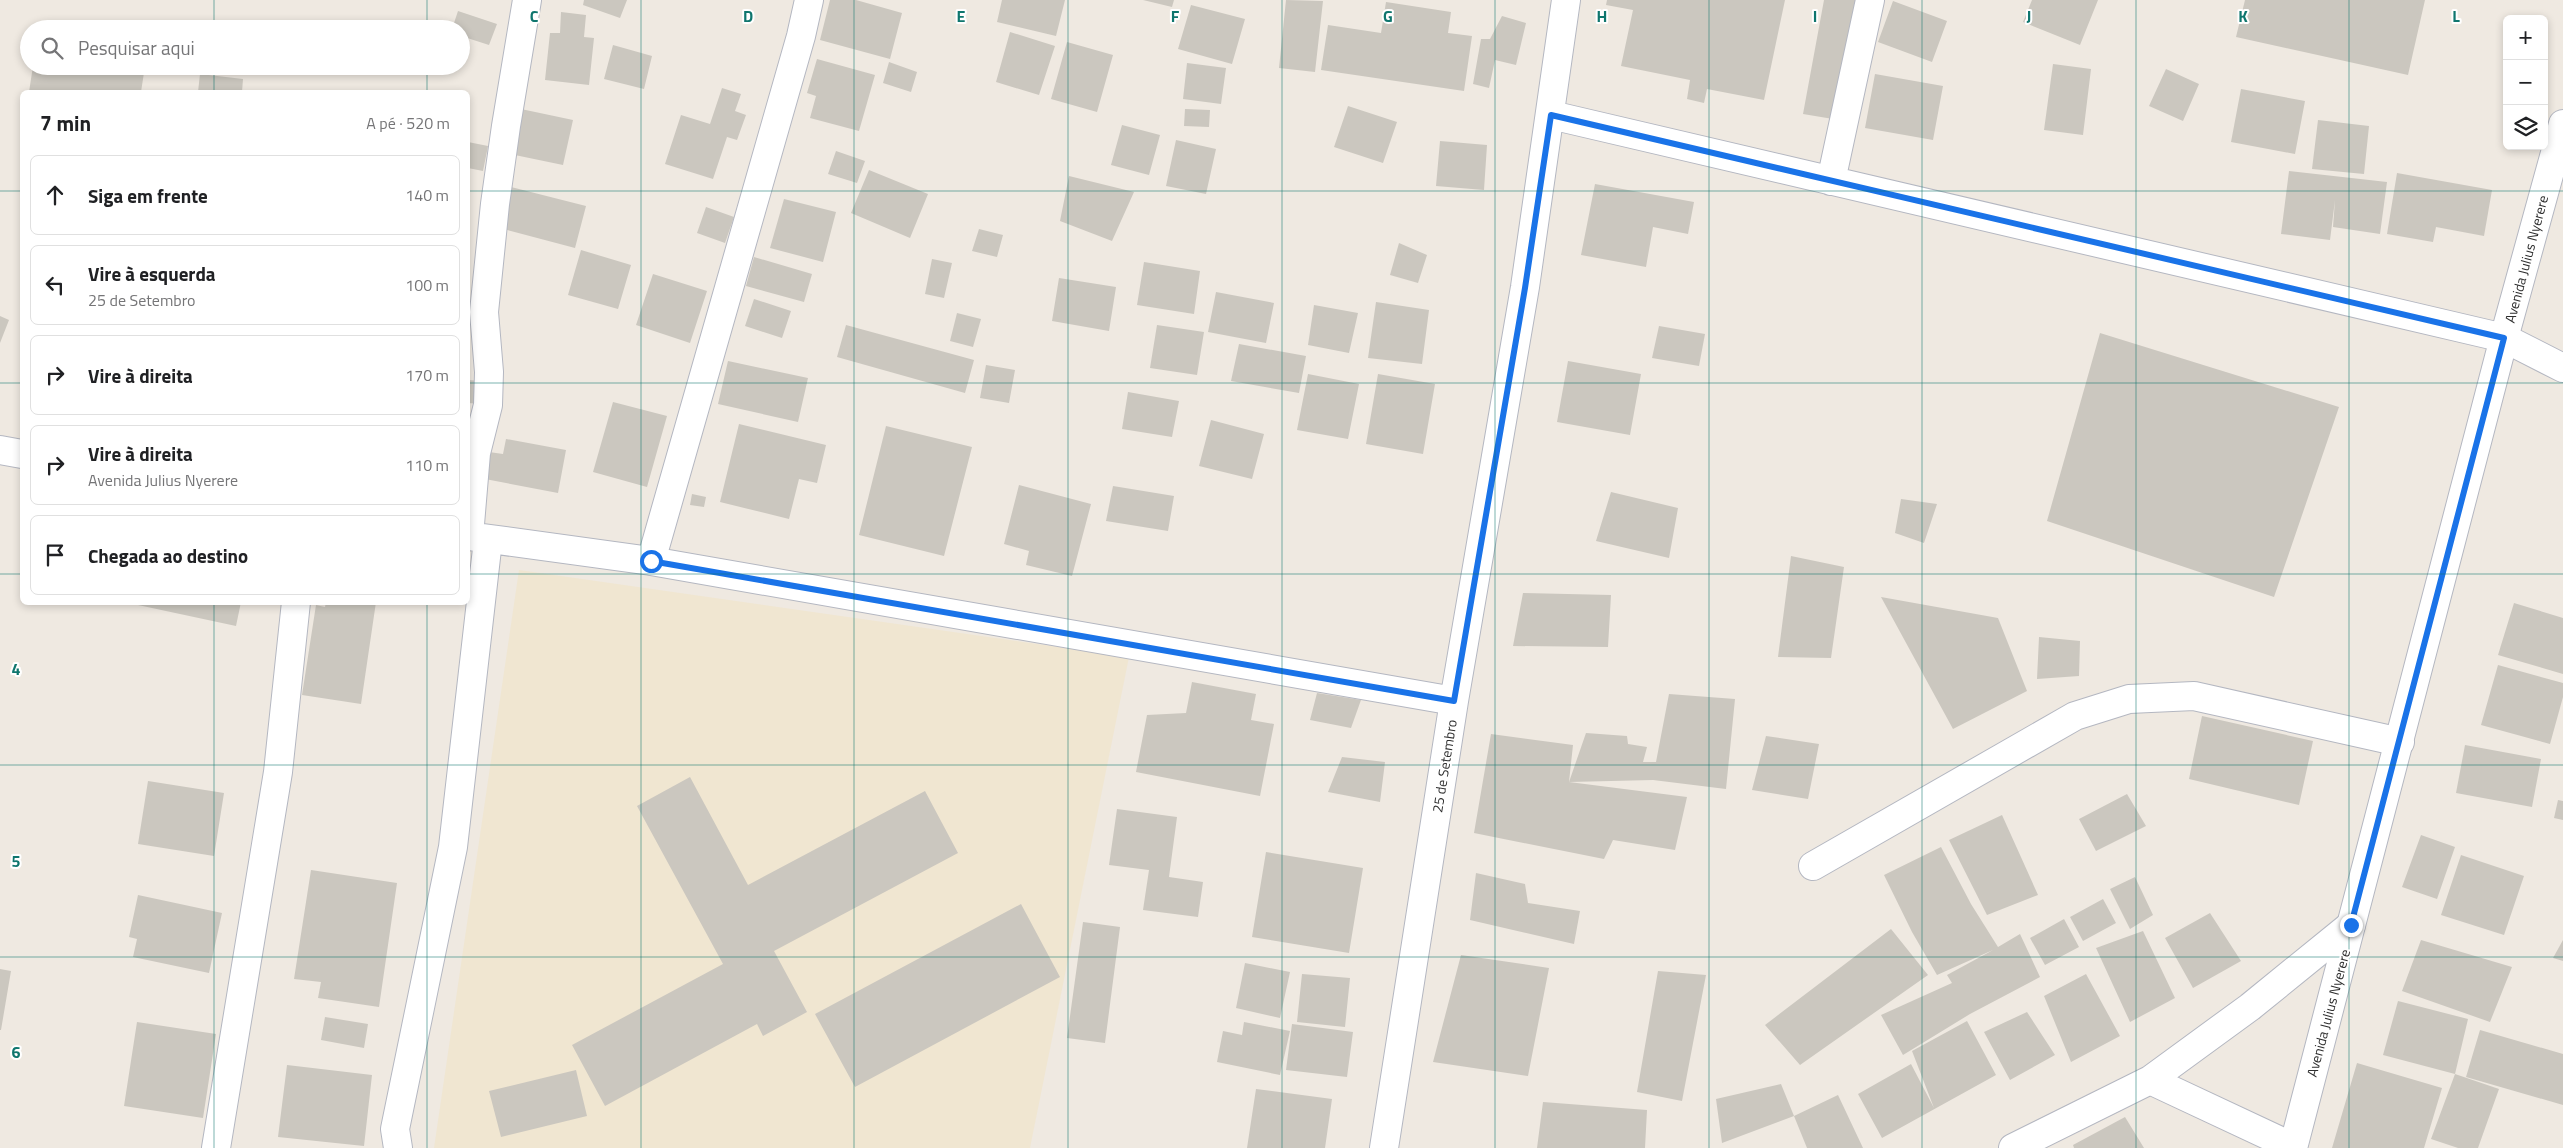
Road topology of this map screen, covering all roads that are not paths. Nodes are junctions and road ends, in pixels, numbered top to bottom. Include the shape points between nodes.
1 (527, 0) edge
2 (809, 0) edge
3 (1566, 0) edge
4 (1870, 0) edge
5 (1551, 115) junction
6 (2563, 124) edge
7 (1831, 181) junction
8 (2504, 338) junction
9 (2563, 368) edge
10 (0, 450) edge
11 (20, 454) edge
12 (475, 537) edge
13 (651, 561) junction
14 (296, 605) edge
15 (1454, 701) junction
16 (2400, 742) junction
17 (1813, 866) dead end
18 (2351, 925) junction
19 (2150, 1080) junction
20 (2293, 1147) edge
21 (216, 1148) edge
22 (398, 1148) edge
23 (1384, 1148) edge
24 (2013, 1148) edge

1 - 12 street via 506,126 484,312 488,406 476,453
2 - 13 street
3 - 5 street, 25 de Setembro
4 - 7 street
5 - 7 street
5 - 15 street, 25 de Setembro via 1524,297
6 - 8 street, Avenida Julius Nyerere
7 - 8 street
8 - 9 street
8 - 16 street, Avenida Julius Nyerere
10 - 11 street
12 - 13 street
12 - 22 street via 453,847 395,1129
13 - 15 street
14 - 21 street via 278,772
15 - 23 street, 25 de Setembro
16 - 17 street via 2194,696 2129,699 2075,716
16 - 18 street, Avenida Julius Nyerere
18 - 19 street via 2250,1007
18 - 20 street, Avenida Julius Nyerere
19 - 20 street
19 - 24 street

